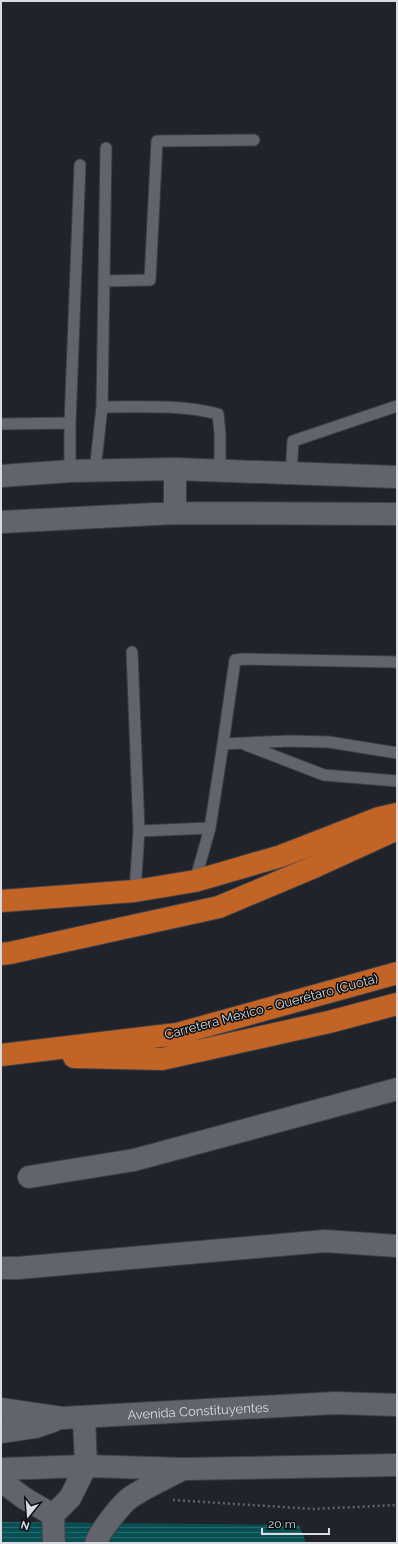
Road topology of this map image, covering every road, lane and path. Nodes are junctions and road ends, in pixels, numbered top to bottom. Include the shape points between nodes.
1 (254, 140) dead end
2 (106, 148) dead end
3 (80, 165) dead end
4 (104, 281) junction
5 (397, 406) edge
6 (102, 407) junction
7 (1, 424) edge
8 (70, 424) junction
9 (175, 469) junction
10 (70, 471) junction
11 (95, 471) junction
12 (220, 471) junction
13 (291, 474) junction
14 (1, 476) edge
15 (397, 477) edge
16 (175, 513) junction
17 (397, 514) edge
18 (1, 522) edge
19 (132, 652) dead end
20 (397, 662) edge
21 (242, 743) junction
22 (223, 744) junction
23 (397, 753) edge
24 (397, 781) edge
25 (397, 814) edge
26 (210, 828) junction
27 (397, 829) edge
28 (139, 831) junction
29 (195, 881) junction
30 (135, 891) junction
31 (1, 901) edge
32 (1, 954) edge
33 (397, 973) edge
34 (397, 1004) edge
35 (1, 1055) edge
36 (397, 1088) edge
37 (29, 1177) dead end
38 (397, 1246) edge
39 (1, 1268) edge
40 (397, 1405) edge
41 (1, 1409) edge
42 (62, 1418) junction
43 (84, 1418) junction
44 (1, 1432) edge
45 (397, 1465) edge
46 (86, 1466) junction
47 (1, 1469) edge
48 (183, 1469) junction
49 (1, 1481) edge
50 (172, 1499) dead end
51 (397, 1505) edge
52 (53, 1518) junction
53 (54, 1543) edge
54 (96, 1543) edge

1 - 4 lane via 157,141 150,280
2 - 4 lane
3 - 8 lane
4 - 6 lane
5 - 13 lane via 293,441
6 - 11 lane
6 - 12 lane via 198,409 218,414
7 - 8 lane
8 - 10 lane
9 - 11 street
9 - 12 street
9 - 16 street
10 - 11 street
10 - 14 street
12 - 13 street
13 - 15 street
16 - 17 street
16 - 18 street
19 - 28 lane
20 - 22 lane via 235,660
21 - 22 lane
21 - 23 lane via 329,742
21 - 24 lane via 324,775
22 - 26 lane
25 - 29 highway via 379,818 281,856
26 - 28 lane
26 - 29 lane
27 - 32 highway via 219,907
28 - 30 lane
29 - 30 highway
30 - 31 highway
33 - 35 highway, Carretera México - Querétaro (Cuota) via 177,1034
34 - 35 highway via 329,1022 162,1059
36 - 37 street via 134,1160
38 - 39 street via 324,1241
40 - 43 street, Avenida Constituyentes via 335,1404
41 - 42 street, Avenida Constituyentes
42 - 43 street, Avenida Constituyentes
42 - 44 street via 35,1427
43 - 46 street
45 - 48 street
46 - 47 street
46 - 48 street
46 - 52 street via 70,1498
48 - 54 street via 130,1497 97,1538
49 - 52 street
50 - 51 path via 314,1509
52 - 53 street

